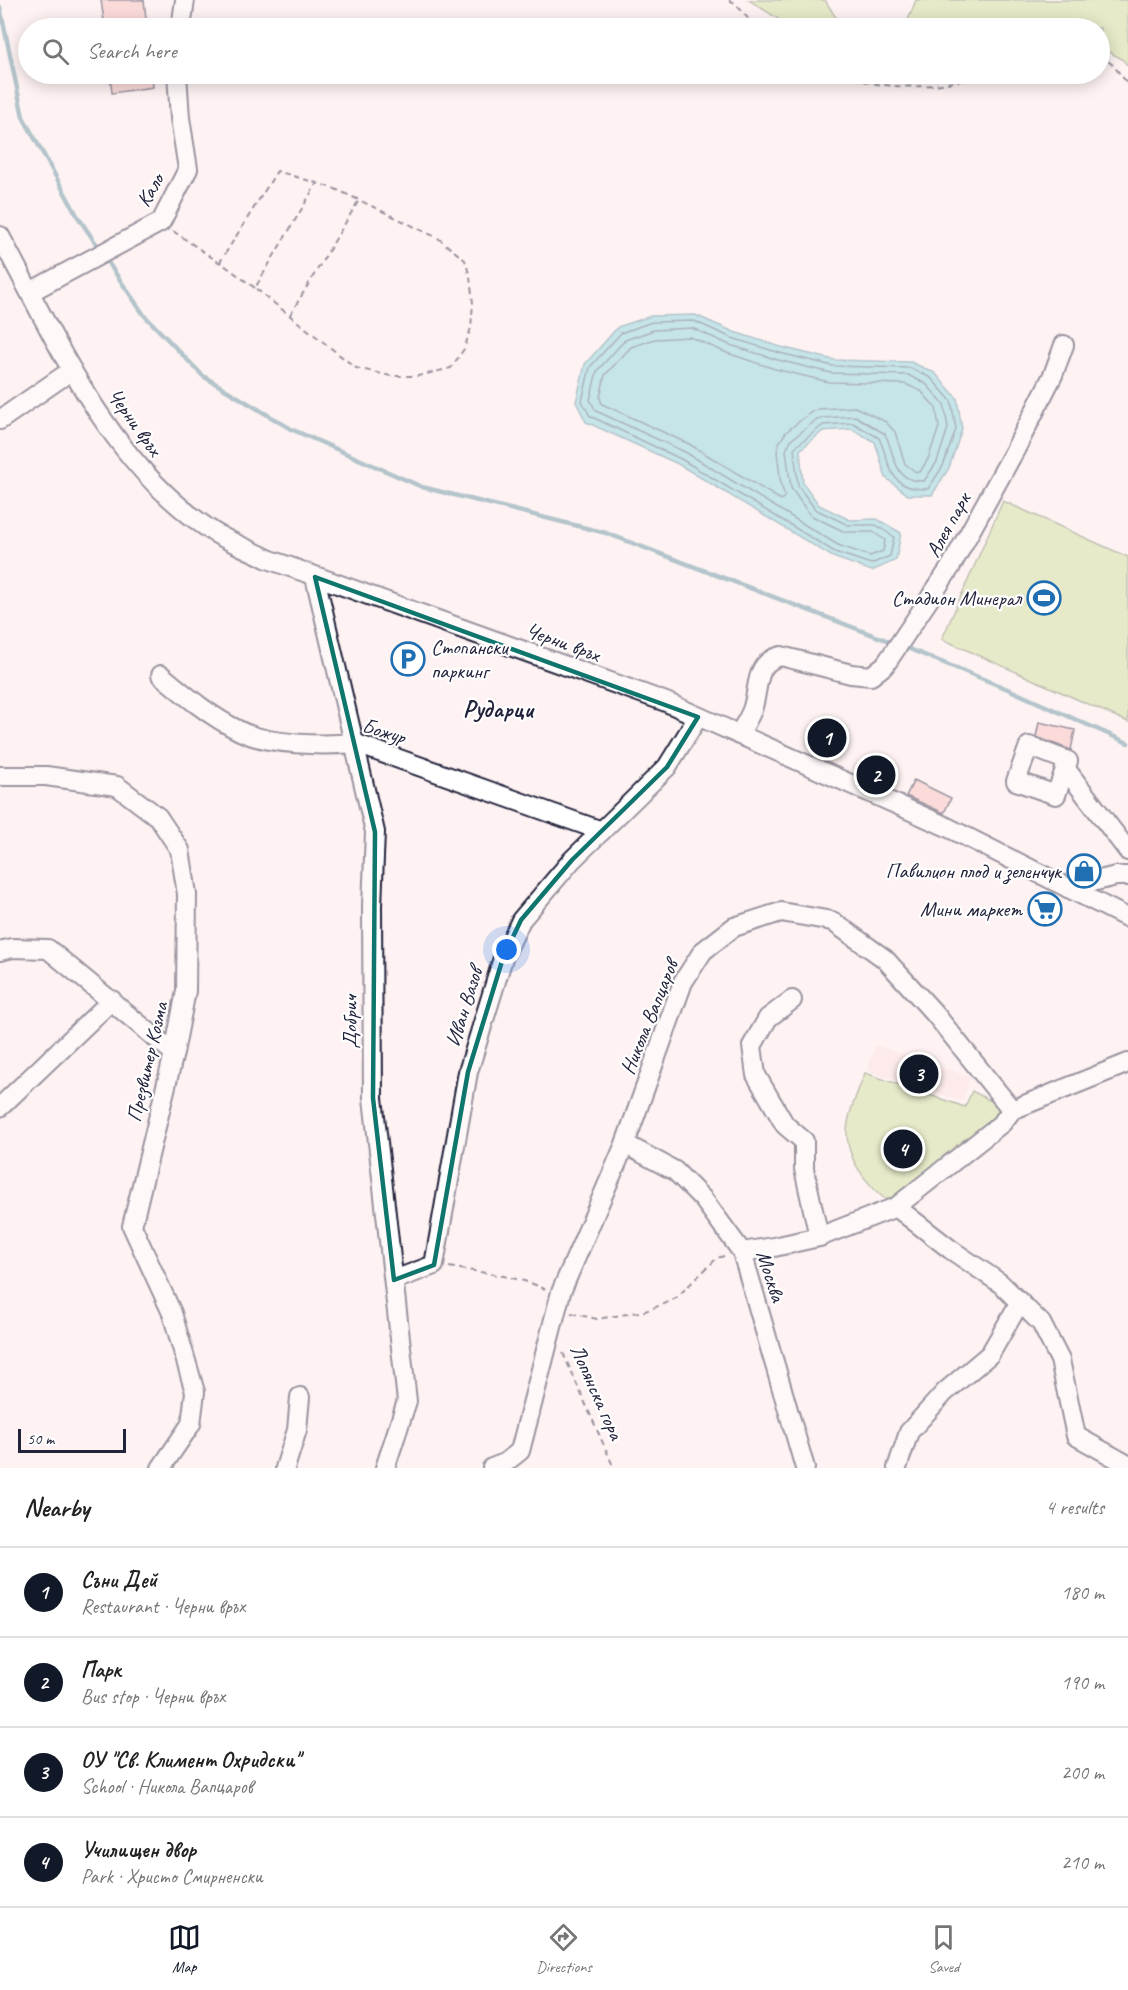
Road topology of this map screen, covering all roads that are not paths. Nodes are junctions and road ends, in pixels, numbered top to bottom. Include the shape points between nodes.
1 (171, 0) edge
2 (185, 0) edge
3 (173, 18) edge
4 (182, 18) edge
5 (178, 84) edge
6 (0, 237) edge
7 (30, 292) junction
8 (1064, 345) dead end
9 (72, 370) junction
10 (0, 420) edge
11 (315, 577) junction
12 (160, 675) dead end
13 (698, 717) junction
14 (739, 735) junction
15 (354, 743) junction
16 (1065, 768) dead end
17 (0, 776) edge
18 (602, 831) junction
19 (1128, 851) edge
20 (1128, 876) edge
21 (1068, 888) junction
22 (1128, 918) edge
23 (0, 951) edge
24 (112, 1000) junction
25 (792, 1000) dead end
26 (174, 1053) junction
27 (1128, 1063) edge
28 (0, 1107) edge
29 (1012, 1110) junction
30 (625, 1144) junction
31 (896, 1207) junction
32 (819, 1236) junction
33 (742, 1252) junction
34 (394, 1280) junction
35 (1020, 1302) junction
36 (300, 1397) dead end
37 (1128, 1465) edge
38 (161, 1468) edge
39 (285, 1468) edge
40 (385, 1468) edge
41 (492, 1468) edge
42 (805, 1468) edge
43 (897, 1468) edge

1 - 3 street
2 - 4 street
5 - 7 street, Кало via 188,169 161,222
6 - 7 street, Черни връх
7 - 9 street, Черни връх
8 - 14 street, Алея парк via 1015,450 950,568 885,665 871,676 781,656 771,658 761,670 752,710
9 - 10 street
9 - 11 street, Черни връх via 136,466 172,500 216,533
11 - 13 street, Черни връх via 666,702
11 - 15 street, Добрич
12 - 15 street, Божур via 241,732 278,741
13 - 14 street, Черни връх
13 - 18 street, Иван Вазов via 666,767
14 - 21 street, Черни връх via 945,826
15 - 18 street, Божур
15 - 34 street, Добрич via 375,832 373,1098
16 - 19 street
17 - 26 street, Презвитер Козма via 46,776 117,786 158,817 180,850 187,894 186,991
18 - 34 street, Иван Вазов via 521,920 503,958 468,1072 434,1265
20 - 21 street
21 - 22 street, Черни връх
23 - 24 street via 48,949
24 - 26 street
24 - 28 street
25 - 32 street via 768,1018 752,1046 756,1075 785,1125 804,1141 804,1169
26 - 38 street, Презвитер Козма via 132,1226 172,1313 195,1392 191,1424
27 - 29 street
29 - 30 street, Никола Вапцаров via 885,959 832,921 781,912 734,927 703,951 683,982
29 - 31 street via 1002,1123
30 - 33 street, Москва via 675,1171 703,1199
30 - 41 street, Никола Вапцаров via 559,1301 520,1451
31 - 32 street
31 - 35 street
32 - 33 street
33 - 42 street, Москва
34 - 40 street, Добрич via 407,1401
35 - 37 street via 1041,1323 1060,1360 1076,1436
35 - 43 street via 990,1354 945,1392 909,1432
36 - 39 street via 297,1430

